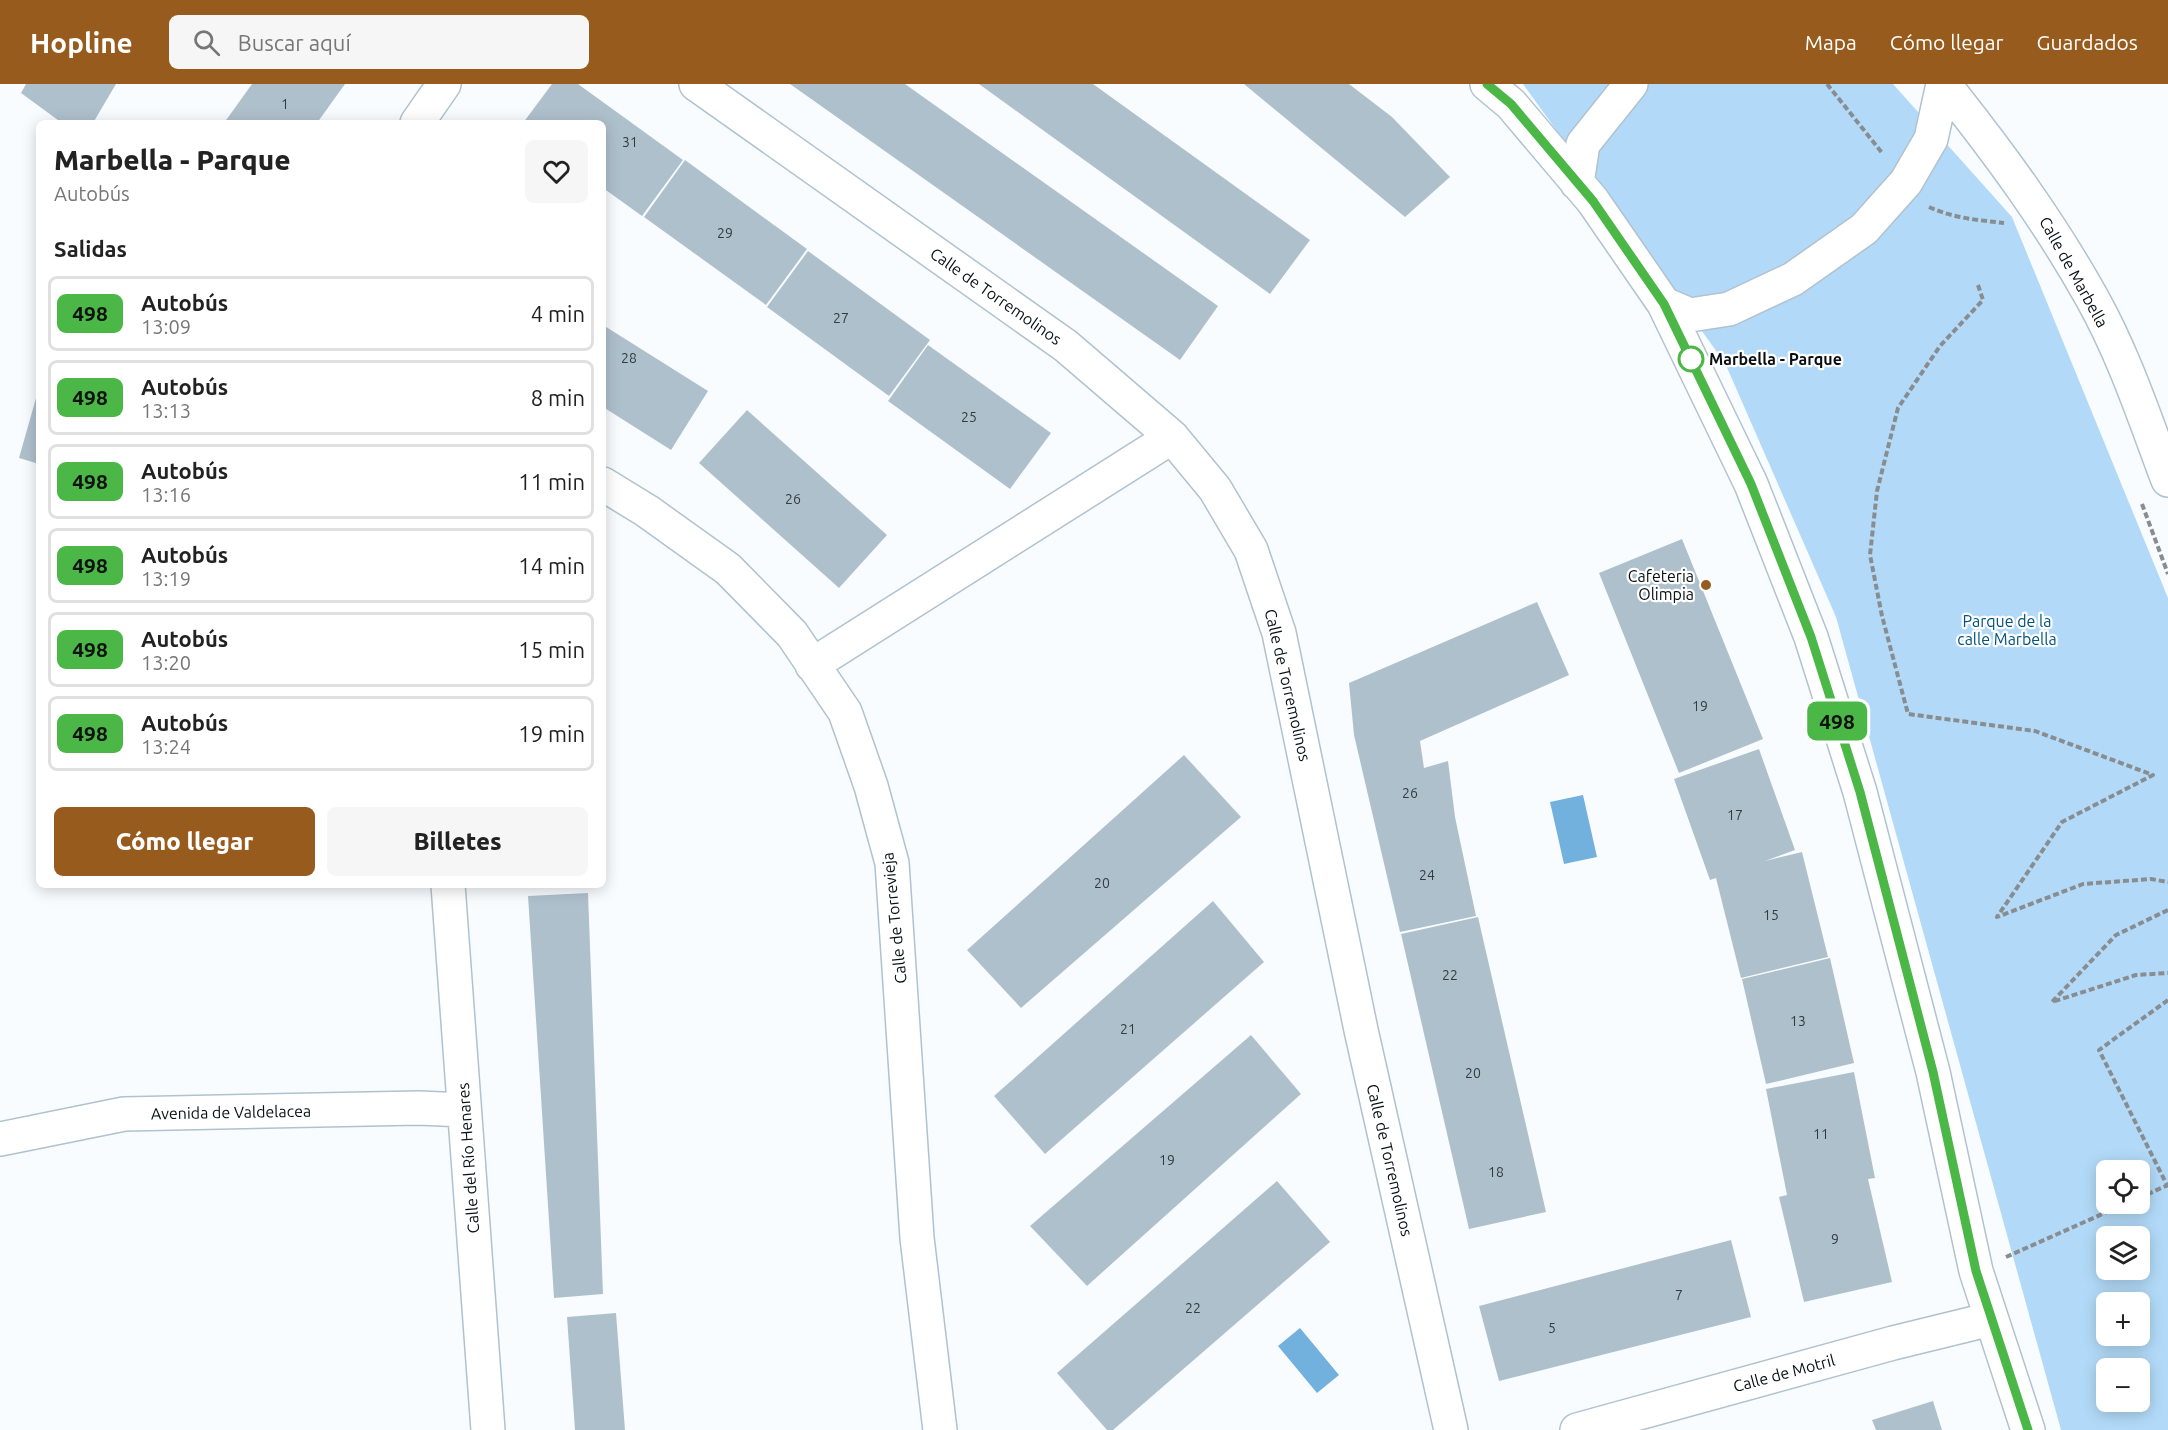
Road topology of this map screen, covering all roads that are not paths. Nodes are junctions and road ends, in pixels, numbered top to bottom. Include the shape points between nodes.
1 (444, 84) edge
2 (696, 84) edge
3 (1487, 84) edge
4 (1631, 84) edge
5 (1943, 84) edge
6 (419, 120) edge
7 (1577, 183) junction
8 (1664, 304) junction
9 (1173, 437) junction
10 (2168, 480) edge
11 (606, 486) edge
12 (812, 665) junction
13 (448, 888) edge
14 (464, 1110) junction
15 (0, 1139) edge
16 (1991, 1319) junction
17 (488, 1430) edge
18 (940, 1430) edge
19 (1451, 1430) edge
20 (1577, 1430) edge
21 (2028, 1430) edge

1 - 6 street
2 - 9 street, Calle de Torremolinos via 1066,346
3 - 7 street via 1511,104
4 - 7 street via 1583,144
5 - 8 street, Calle de Marbella via 1931,138 1906,182 1864,230 1793,279 1729,309 1690,315
5 - 10 street, Calle de Marbella via 2043,215 2093,300 2133,386
7 - 8 street
8 - 16 street via 1751,484 1811,637 1869,825 1933,1072 1976,1271
9 - 12 street
9 - 19 street, Calle de Torremolinos via 1215,489 1251,550 1279,633 1361,1030
11 - 12 street, Calle de Torrevieja via 728,569 792,634
12 - 18 street, Calle de Torrevieja via 845,712 892,863 917,1238
13 - 14 street, Calle del Río Henares
14 - 15 street, Avenida de Valdelacea via 124,1114
14 - 17 street, Calle del Río Henares
16 - 20 street, Calle de Motril
16 - 21 street

